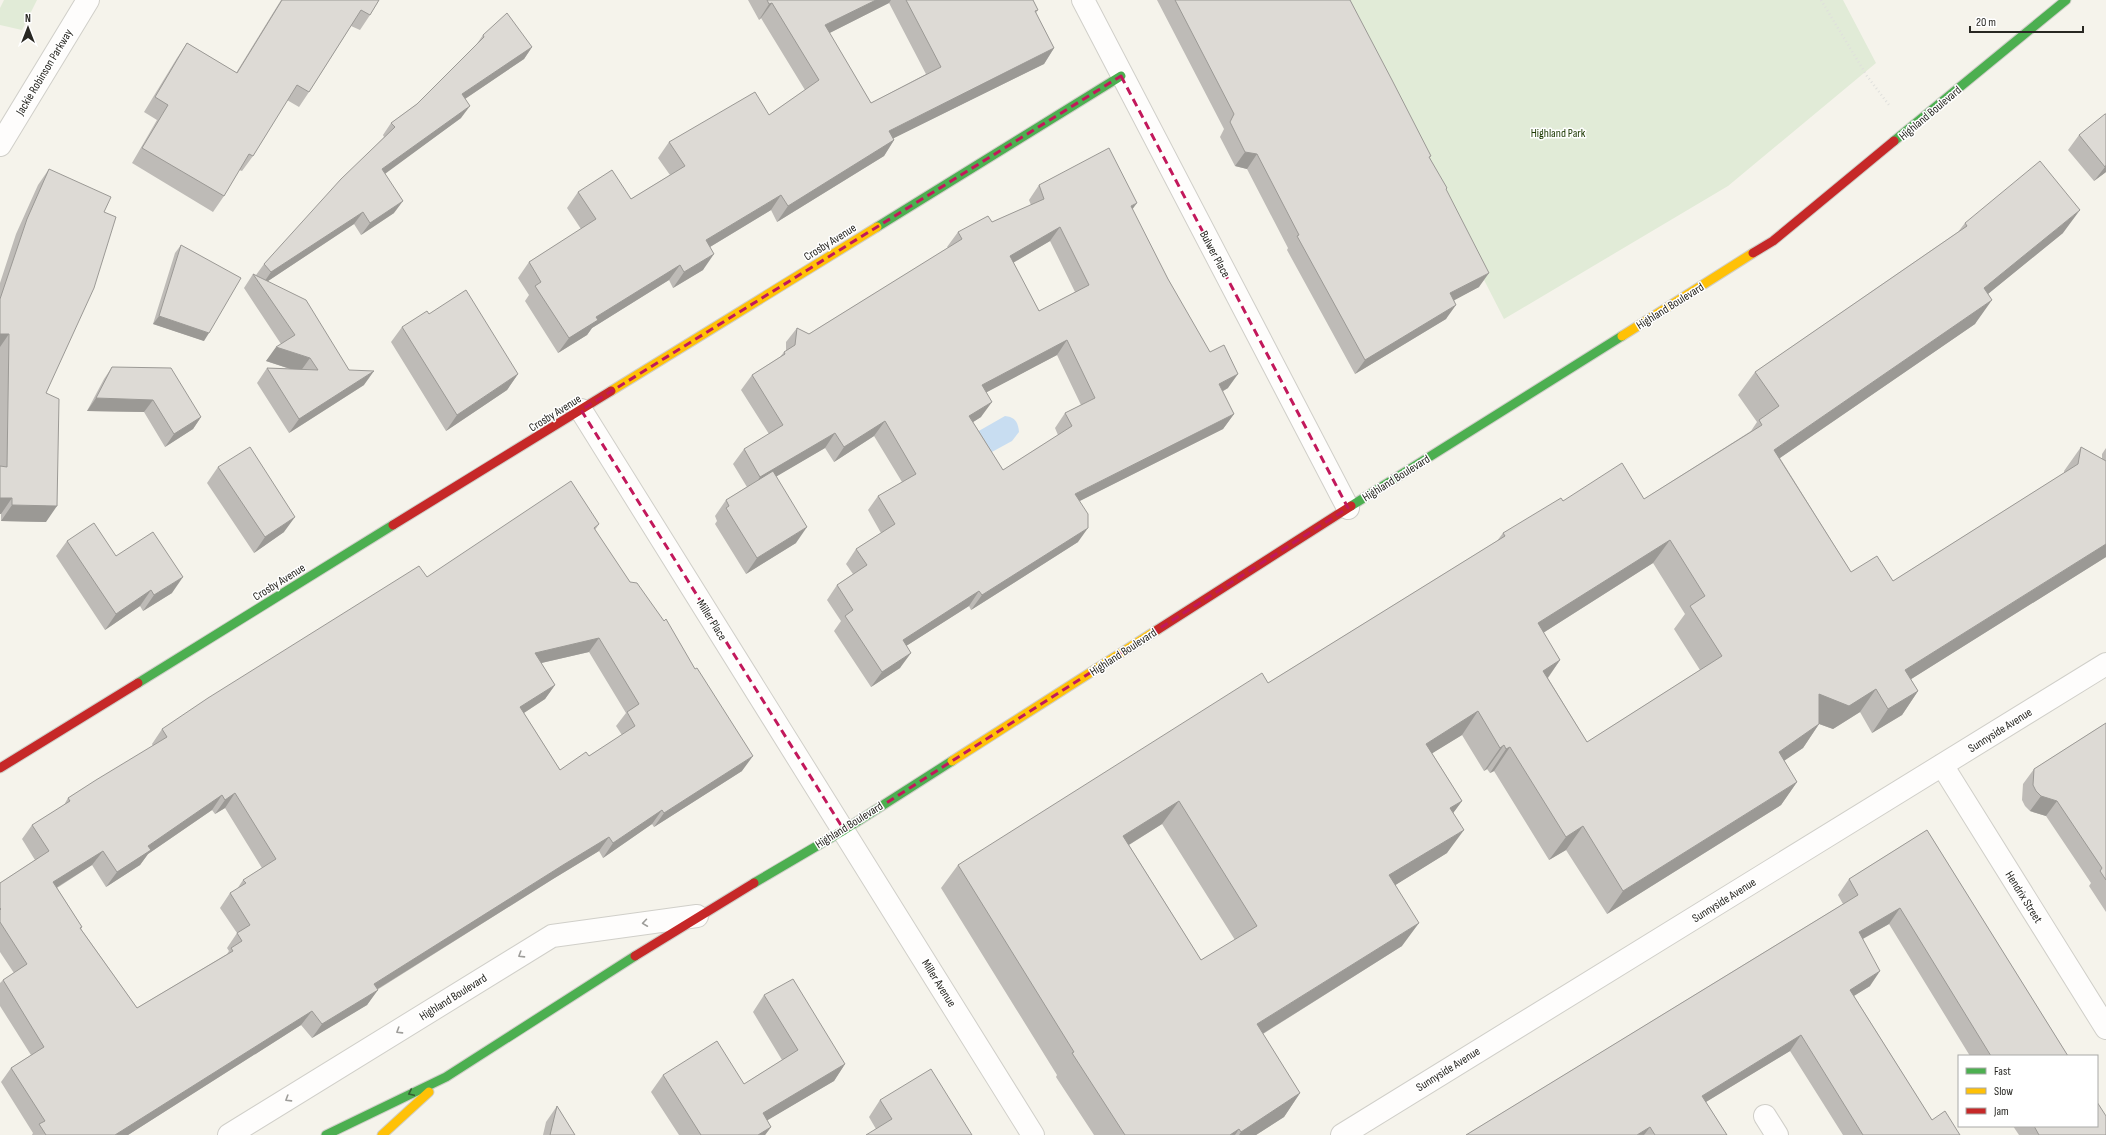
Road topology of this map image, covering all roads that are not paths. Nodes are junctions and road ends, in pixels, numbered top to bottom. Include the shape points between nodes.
1 (88, 0) edge
2 (1083, 0) edge
3 (2066, 0) edge
4 (1121, 76) junction
5 (0, 145) edge
6 (581, 410) junction
7 (1348, 508) junction
8 (2106, 664) edge
9 (1942, 765) junction
10 (0, 768) edge
11 (844, 830) junction
12 (697, 916) junction
13 (2106, 1028) edge
14 (446, 1077) junction
15 (1765, 1116) dead end
16 (229, 1135) edge
17 (326, 1135) edge
18 (382, 1135) edge
19 (1034, 1135) edge
20 (1342, 1135) edge
21 (1777, 1135) edge

1 - 5 street, Jackie Robinson Parkway
2 - 4 street, Bulwer Place
3 - 7 main road, Highland Boulevard via 1773,241
4 - 6 main road, Crosby Avenue
4 - 7 street, Bulwer Place
6 - 10 main road, Crosby Avenue
6 - 11 street, Miller Place
7 - 11 main road, Highland Boulevard
8 - 9 street, Sunnyside Avenue
9 - 13 street, Hendrix Street
9 - 20 street, Sunnyside Avenue
11 - 12 main road, Highland Boulevard
11 - 19 street, Miller Avenue
12 - 14 main road, Highland Boulevard
12 -> 16 street, Highland Boulevard via 552,936
14 -> 17 main road, Highland Boulevard
14 - 18 main road, Highland Boulevard
15 - 21 street

